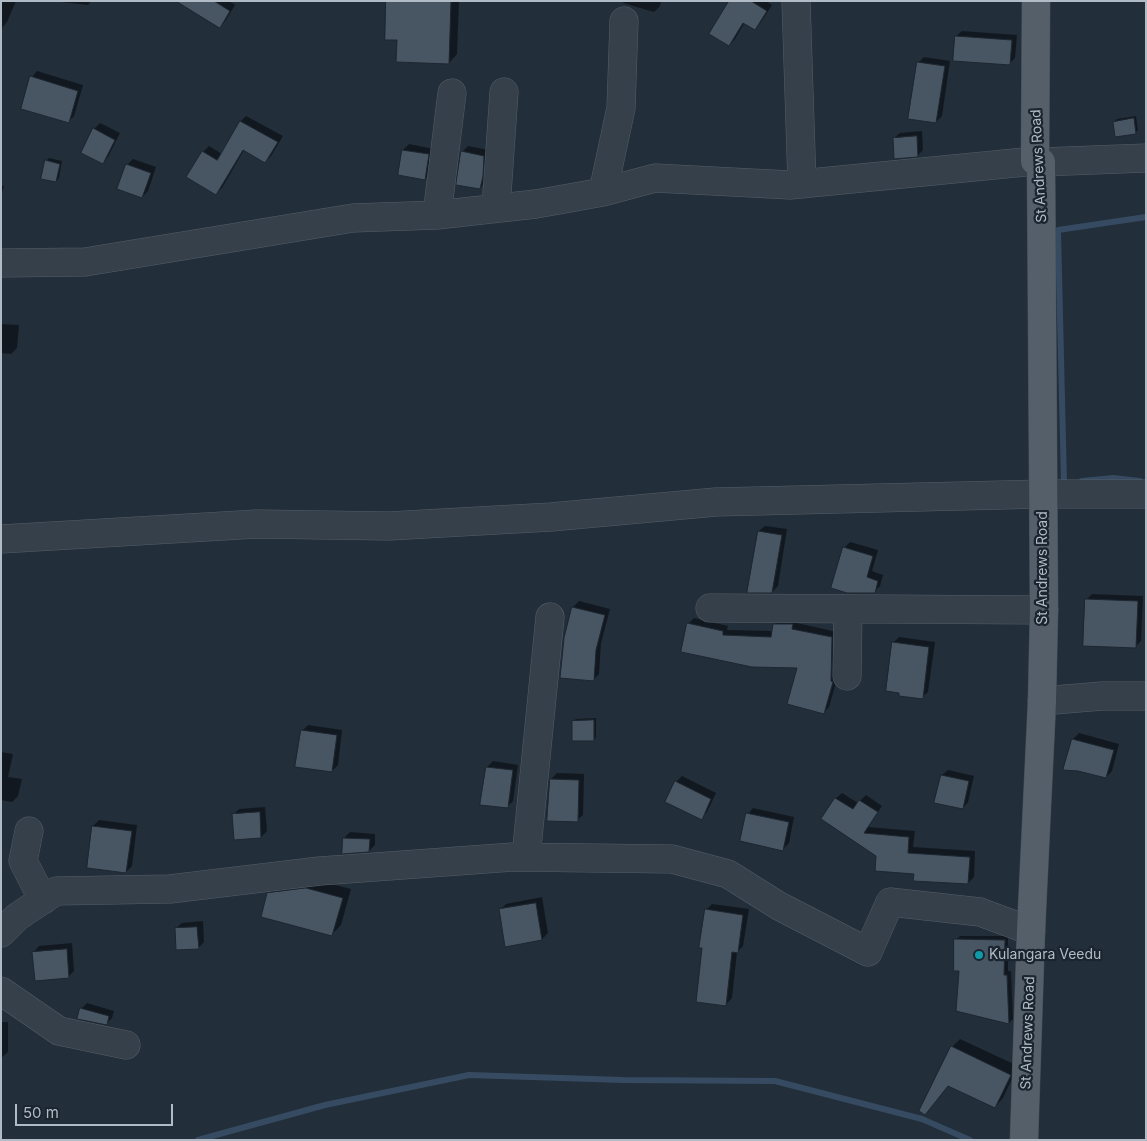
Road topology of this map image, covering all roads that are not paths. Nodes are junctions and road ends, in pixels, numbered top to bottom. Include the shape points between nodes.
1 (796, 1) edge
2 (1036, 1) edge
3 (624, 21) dead end
4 (504, 92) dead end
5 (452, 93) dead end
6 (1146, 158) edge
7 (1038, 161) junction
8 (802, 184) junction
9 (603, 192) junction
10 (496, 208) junction
11 (437, 215) junction
12 (1, 263) edge
13 (1043, 494) junction
14 (1146, 494) edge
15 (1, 539) edge
16 (710, 608) dead end
17 (848, 609) junction
18 (1044, 610) junction
19 (550, 617) dead end
20 (847, 676) dead end
21 (1146, 696) edge
22 (1042, 701) junction
23 (29, 832) dead end
24 (526, 857) junction
25 (43, 900) junction
26 (1032, 931) junction
27 (1, 933) edge
28 (1, 991) edge
29 (126, 1045) dead end
30 (1024, 1140) edge

1 - 8 street
2 - 7 main road, St Andrews Road
3 - 9 street via 621,108
4 - 10 street
5 - 11 street
6 - 7 street
7 - 8 street
7 - 13 main road, St Andrews Road
8 - 9 street via 655,178
9 - 10 street
10 - 11 street
11 - 12 street via 354,218 85,262
13 - 14 street
13 - 15 street via 716,502 551,517 389,526 257,524
13 - 18 main road, St Andrews Road
16 - 17 street
17 - 18 street
17 - 20 street
18 - 22 main road, St Andrews Road
19 - 24 street
21 - 22 street
22 - 26 main road, St Andrews Road
23 - 25 street via 23,861
24 - 25 street via 320,871 170,889 56,891
24 - 26 street via 672,859 728,874 779,906 868,952 890,902 980,912
25 - 27 street via 17,917
26 - 30 main road, St Andrews Road
28 - 29 street via 59,1031

